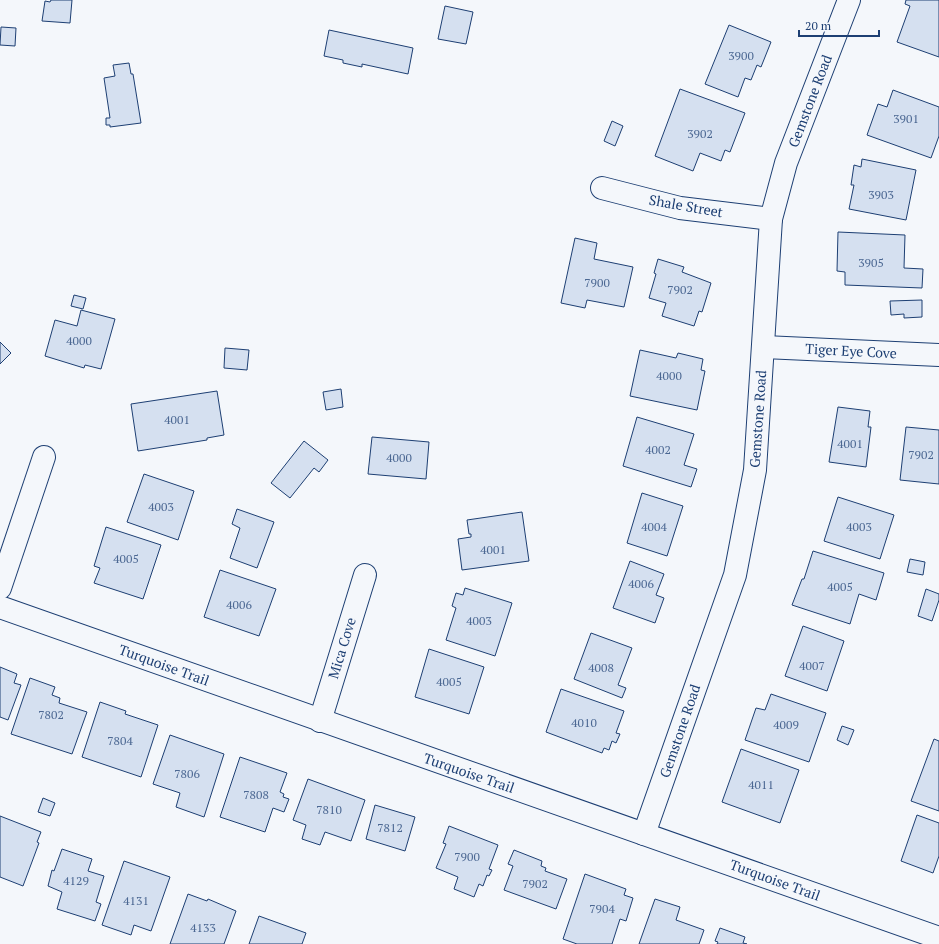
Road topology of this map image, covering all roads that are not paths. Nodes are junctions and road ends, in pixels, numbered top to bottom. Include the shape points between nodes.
1 (849, 0) edge
2 (602, 188) dead end
3 (771, 219) junction
4 (764, 347) junction
5 (939, 355) edge
6 (44, 457) dead end
7 (365, 575) dead end
8 (0, 588) edge
9 (0, 606) edge
10 (320, 721) junction
11 (644, 834) junction
12 (939, 938) edge

1 - 3 street, Gemstone Road via 786,163
2 - 3 street, Shale Street via 680,208
3 - 4 street, Gemstone Road
4 - 5 street, Tiger Eye Cove
4 - 11 street, Gemstone Road via 755,470 735,575
6 - 8 street
7 - 10 street, Mica Cove
9 - 10 street, Turquoise Trail
10 - 11 street, Turquoise Trail
11 - 12 street, Turquoise Trail

